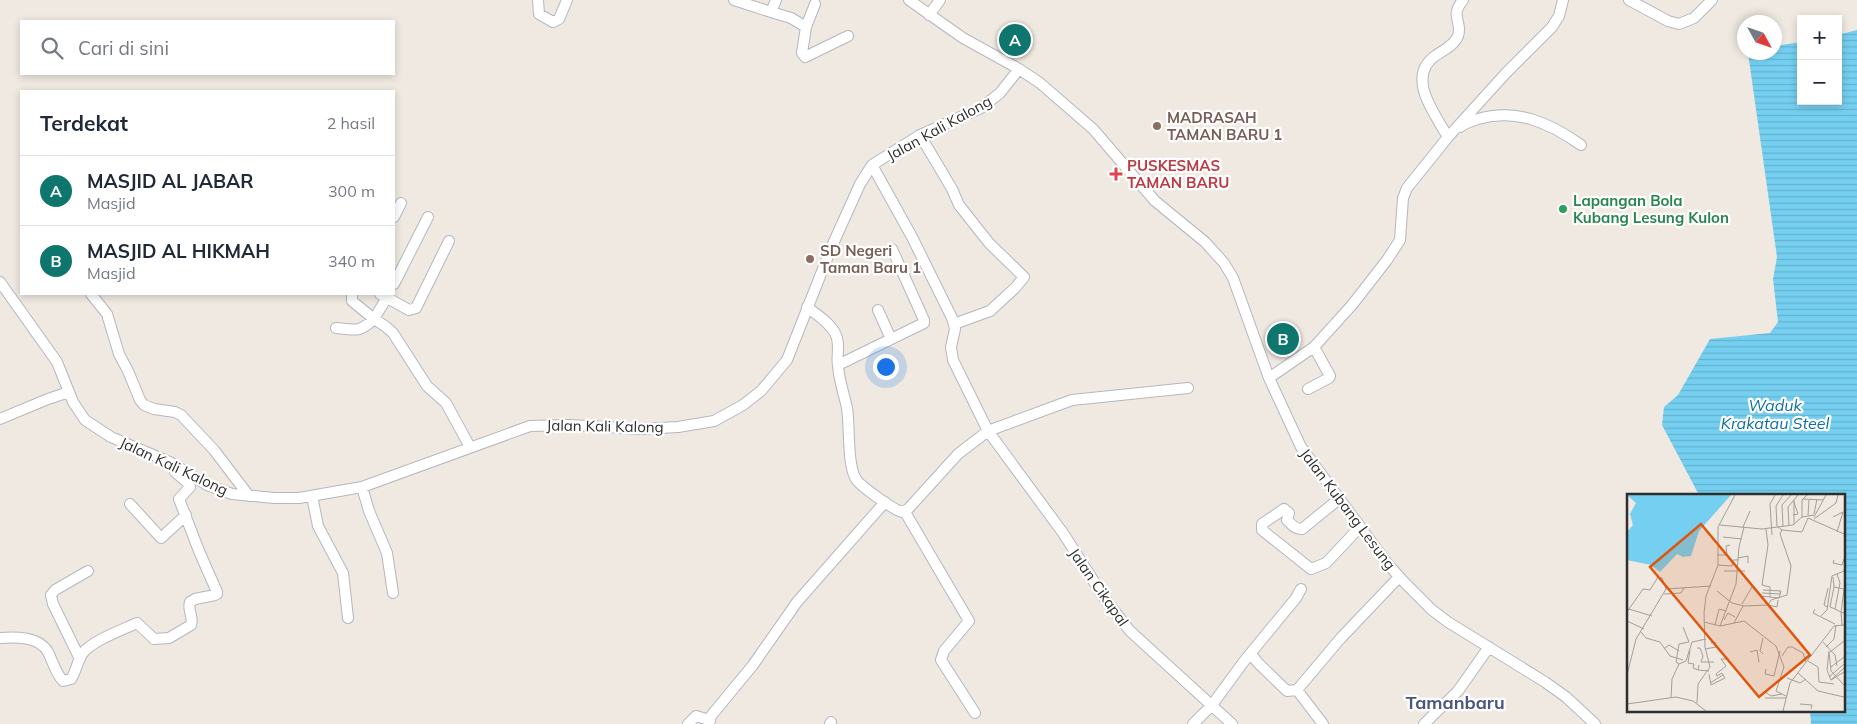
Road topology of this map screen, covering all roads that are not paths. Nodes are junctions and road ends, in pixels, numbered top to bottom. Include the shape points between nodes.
1 (538, 0) edge
2 (567, 0) edge
3 (734, 0) edge
4 (776, 0) edge
5 (908, 0) edge
6 (940, 0) edge
7 (1463, 0) edge
8 (1563, 0) edge
9 (1629, 0) edge
10 (1712, 0) edge
11 (815, 4) dead end
12 (771, 12) junction
13 (929, 14) junction
14 (806, 26) junction
15 (848, 36) dead end
16 (1019, 69) junction
17 (920, 135) junction
18 (1448, 137) junction
19 (1581, 146) dead end
20 (872, 165) junction
21 (401, 203) dead end
22 (395, 215) edge
23 (428, 217) dead end
24 (449, 240) dead end
25 (892, 249) dead end
26 (0, 282) edge
27 (395, 282) edge
28 (91, 295) edge
29 (352, 295) edge
30 (385, 295) edge
31 (807, 307) junction
32 (878, 310) dead end
33 (374, 319) junction
34 (954, 324) junction
35 (336, 328) dead end
36 (891, 339) junction
37 (1314, 347) junction
38 (838, 365) junction
39 (1270, 378) junction
40 (1188, 388) dead end
41 (1308, 389) dead end
42 (69, 392) junction
43 (0, 419) edge
44 (988, 431) junction
45 (470, 447) junction
46 (154, 456) junction
47 (362, 486) junction
48 (249, 496) junction
49 (312, 496) junction
50 (1338, 499) junction
51 (885, 502) junction
52 (130, 504) dead end
53 (905, 512) junction
54 (186, 515) junction
55 (1360, 527) junction
56 (88, 571) dead end
57 (1399, 577) junction
58 (1301, 589) dead end
59 (393, 593) dead end
60 (348, 618) dead end
61 (0, 638) edge
62 (1489, 647) junction
63 (1250, 654) junction
64 (80, 658) junction
65 (1297, 690) junction
66 (1212, 705) junction
67 (975, 713) dead end
68 (709, 722) edge
69 (688, 724) edge
70 (1193, 724) edge
71 (1232, 724) edge
72 (1322, 724) edge
73 (1424, 724) edge
74 (1595, 724) edge

1 - 2 street via 539,14 553,22 559,19
3 - 12 street
4 - 12 street
5 - 13 street, Jalan Kubang Lesung
6 - 13 street
7 - 18 street via 1455,15 1458,35 1450,46 1428,61 1421,76 1429,104
8 - 18 street via 1552,27
9 - 10 street via 1679,24 1694,18
11 - 14 street
12 - 14 street
13 - 16 street, Jalan Kubang Lesung via 963,38
14 - 15 street via 802,53 805,57
16 - 17 street, Jalan Kali Kalong via 1000,93 982,108
16 - 39 street, Jalan Kubang Lesung via 1040,83 1093,130 1142,188 1206,242 1224,263 1236,286
17 - 20 street, Jalan Kali Kalong
17 - 34 street via 959,205 989,243 1024,277 990,311
18 - 19 street via 1464,124 1507,114 1563,132
18 - 37 street via 1405,192 1397,246 1352,305
20 - 31 street, Jalan Kali Kalong via 860,184
20 - 34 street
21 - 22 street
23 - 27 street
24 - 30 street via 416,308 409,310
25 - 36 street via 924,322
26 - 42 street, Jalan Kali Kalong via 57,362
28 - 48 street via 108,314 119,354 140,400 154,409 181,415 214,450
29 - 33 street via 352,301
30 - 33 street
31 - 38 street via 835,332 839,346
31 - 45 street, Jalan Kali Kalong via 787,360 761,391 714,421 642,429 542,424
32 - 36 street
33 - 35 street via 359,330
33 - 45 street via 392,333 427,386 446,403
34 - 44 street, Jalan Cikapal via 953,360
36 - 38 street
37 - 39 street
37 - 41 street via 1330,376
38 - 51 street via 855,478
39 - 50 street, Jalan Kubang Lesung via 1301,447
40 - 44 street via 1072,400
42 - 43 street
42 - 46 street, Jalan Kali Kalong via 78,411 95,427
44 - 53 street via 958,454
44 - 66 street, Jalan Cikapal via 1130,631
45 - 47 street, Jalan Kali Kalong
46 - 48 street, Jalan Kali Kalong via 218,490
46 - 54 street via 189,484 179,499
47 - 49 street, Jalan Kali Kalong
47 - 59 street via 369,511 388,553
48 - 49 street, Jalan Kali Kalong
49 - 60 street via 318,526 342,573
50 - 55 street, Jalan Kubang Lesung
50 - 55 street via 1302,529 1288,521 1289,513 1284,509 1262,524 1262,530 1311,569 1326,563
51 - 53 street
51 - 68 street via 797,602 754,665
52 - 54 street via 161,538
53 - 67 street via 969,620 944,651 941,660
54 - 64 street via 217,594 190,602 192,623 177,635 154,639 137,623 86,648
55 - 57 street, Jalan Kubang Lesung
56 - 64 street via 51,595
57 - 62 street, Jalan Kubang Lesung via 1432,610
57 - 65 street
58 - 63 street via 1283,616
61 - 64 street via 30,639 43,646 63,680 71,679
62 - 73 street via 1458,691
62 - 74 street, Jalan Kubang Lesung via 1566,697
63 - 65 street via 1287,691
63 - 66 street
65 - 72 street
66 - 70 street
66 - 71 street, Jalan Cikapal
68 - 69 street via 696,716

